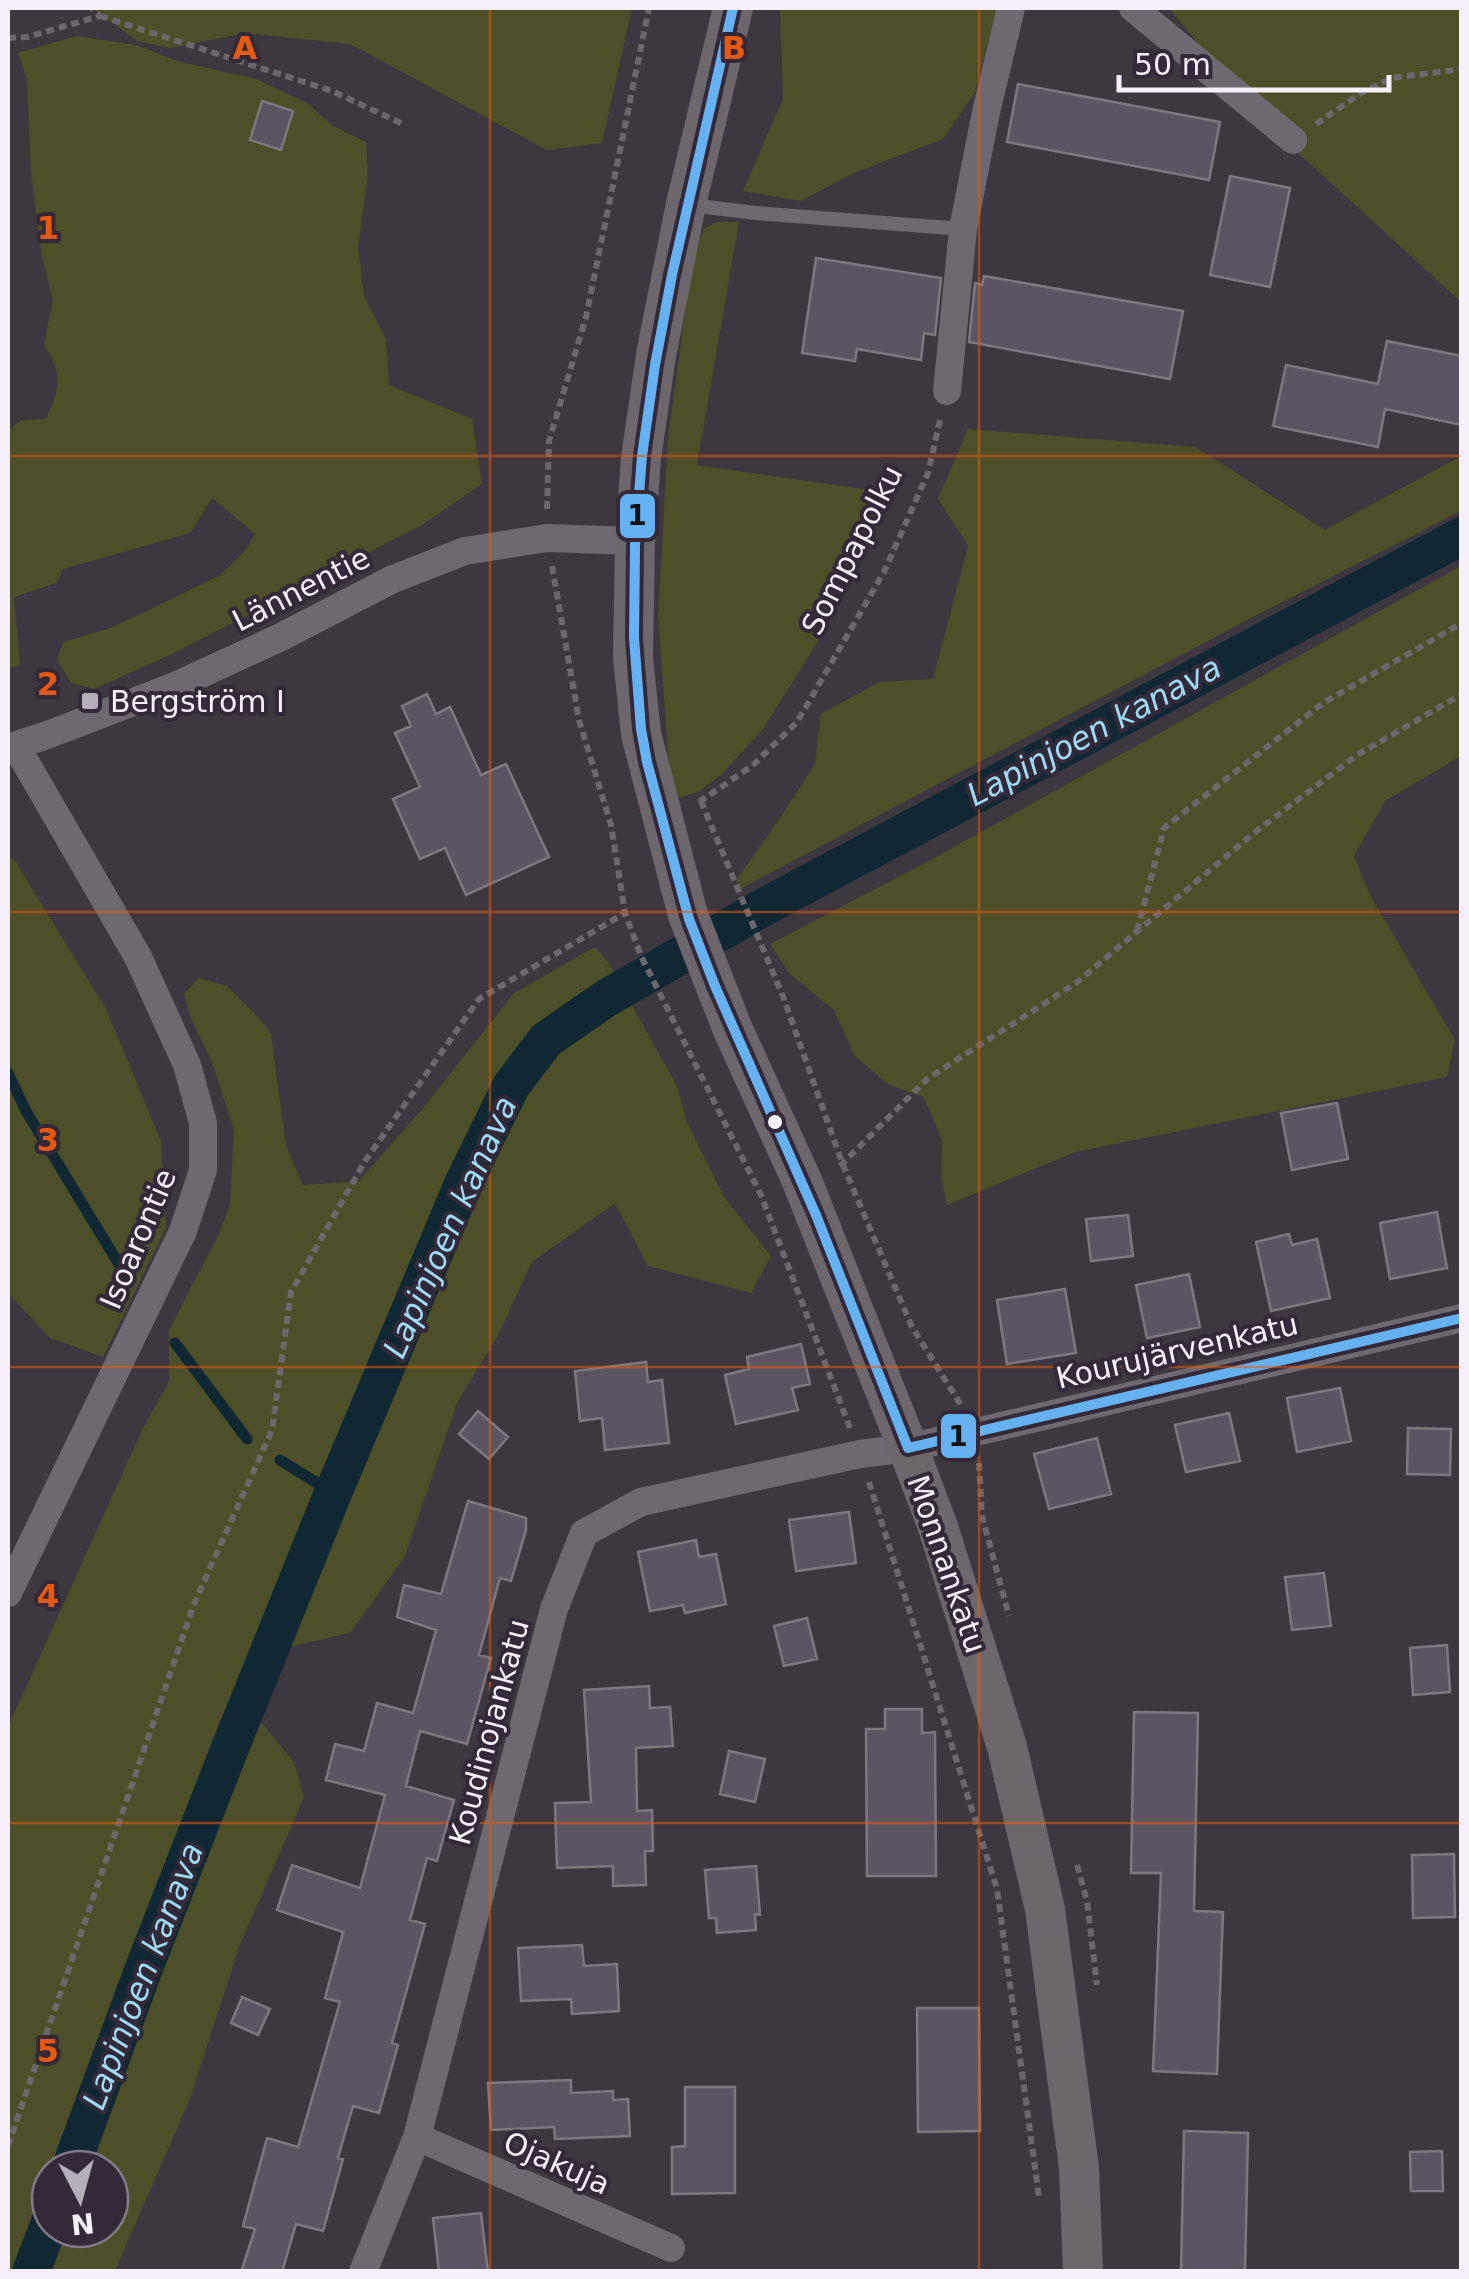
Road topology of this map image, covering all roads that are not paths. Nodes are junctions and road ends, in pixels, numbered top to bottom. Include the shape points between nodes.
1 (733, 8) edge
2 (1011, 8) edge
3 (1133, 8) edge
4 (1293, 140) road end
5 (686, 204) junction
6 (963, 229) junction
7 (947, 390) road end
8 (635, 540) junction
9 (12, 747) edge
10 (1462, 1318) edge
11 (908, 1448) junction
12 (8, 1594) edge
13 (417, 2137) junction
14 (671, 2248) dead end
15 (363, 2272) edge
16 (1083, 2272) edge

1 - 5 main road, Monnankatu
2 - 6 street
3 - 4 street
5 - 6 lane
5 - 8 main road, Monnankatu via 656,355
6 - 7 street
8 - 9 street, Lännentie via 547,538 464,551 175,686
8 - 11 main road, Monnankatu via 633,658 641,734 688,915
9 - 12 street, Isoarontie via 138,957 188,1065 203,1123 203,1170 183,1230
10 - 11 street, Kourujärvenkatu
11 - 13 street, Koudinojankatu via 641,1502 584,1533 554,1610
11 - 16 main road, Monnankatu via 1007,1747 1045,1909 1078,2168
13 - 14 street, Ojakuja
13 - 15 street, Koudinojankatu

